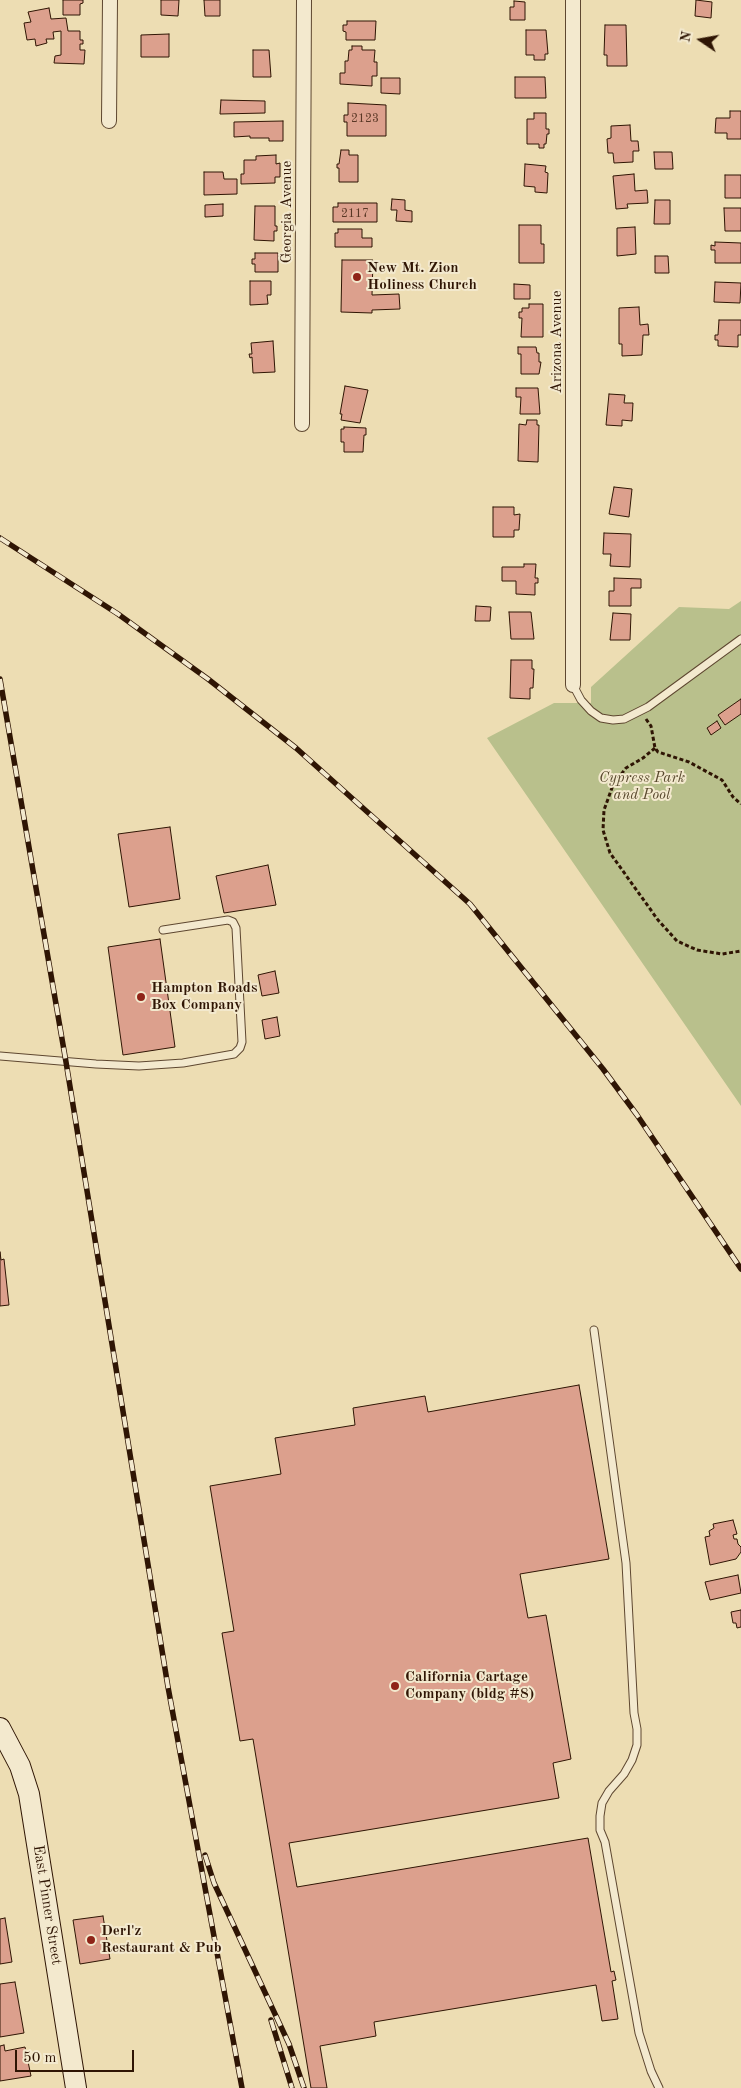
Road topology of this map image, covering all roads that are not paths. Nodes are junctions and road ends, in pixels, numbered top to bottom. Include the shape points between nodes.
1 (110, 0) edge
2 (304, 0) edge
3 (573, 0) edge
4 (109, 121) dead end
5 (302, 424) dead end
6 (741, 639) edge
7 (573, 685) joint
8 (163, 930) dead end
9 (0, 1056) edge
10 (594, 1330) dead end
11 (0, 1728) edge
12 (76, 2088) edge
13 (659, 2088) edge

1 - 4 street
2 - 5 street, Georgia Avenue
3 - 7 street, Arizona Avenue
6 - 7 lane via 624,719 601,718 581,700
8 - 9 lane via 228,920 233,922 236,928 242,1042 234,1054 183,1063 139,1066
10 - 13 lane via 626,1563 637,1729 637,1745 632,1760 602,1803 600,1830 605,1842 639,2033 650,2071
11 - 12 main road, East Pinner Street via 20,1766 29,1794

